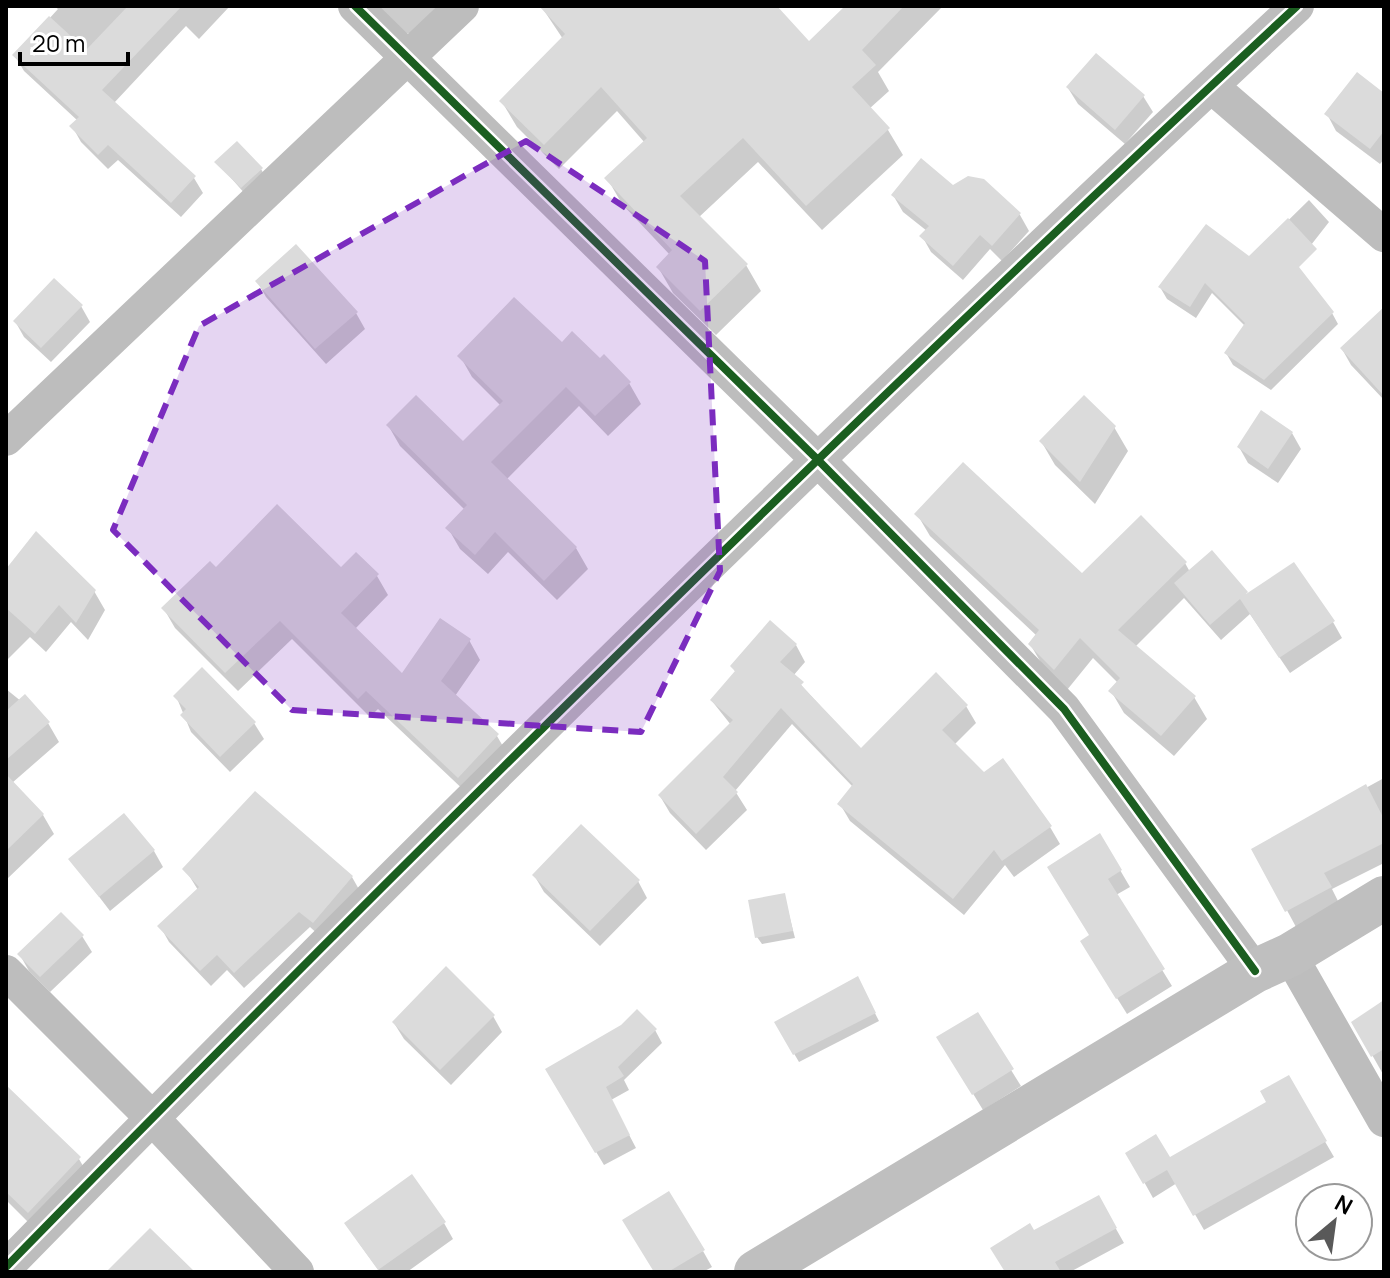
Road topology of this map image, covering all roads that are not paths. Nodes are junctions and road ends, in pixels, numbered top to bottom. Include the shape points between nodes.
1 (355, 6) edge
2 (462, 6) edge
3 (1297, 6) edge
4 (410, 57) junction
5 (1211, 86) junction
6 (1384, 235) edge
7 (6, 439) edge
8 (818, 460) junction
9 (1384, 898) edge
10 (1273, 963) junction
11 (6, 972) edge
12 (152, 1118) junction
13 (1384, 1120) edge
14 (6, 1267) edge
15 (297, 1272) edge
16 (756, 1272) edge

1 - 4 street
2 - 4 street
3 - 5 street
4 - 7 street
4 - 8 street
5 - 6 street
5 - 8 street
8 - 10 street via 1064,709
8 - 12 street
9 - 10 street
10 - 13 street
10 - 16 street
11 - 12 street
12 - 14 street
12 - 15 street

